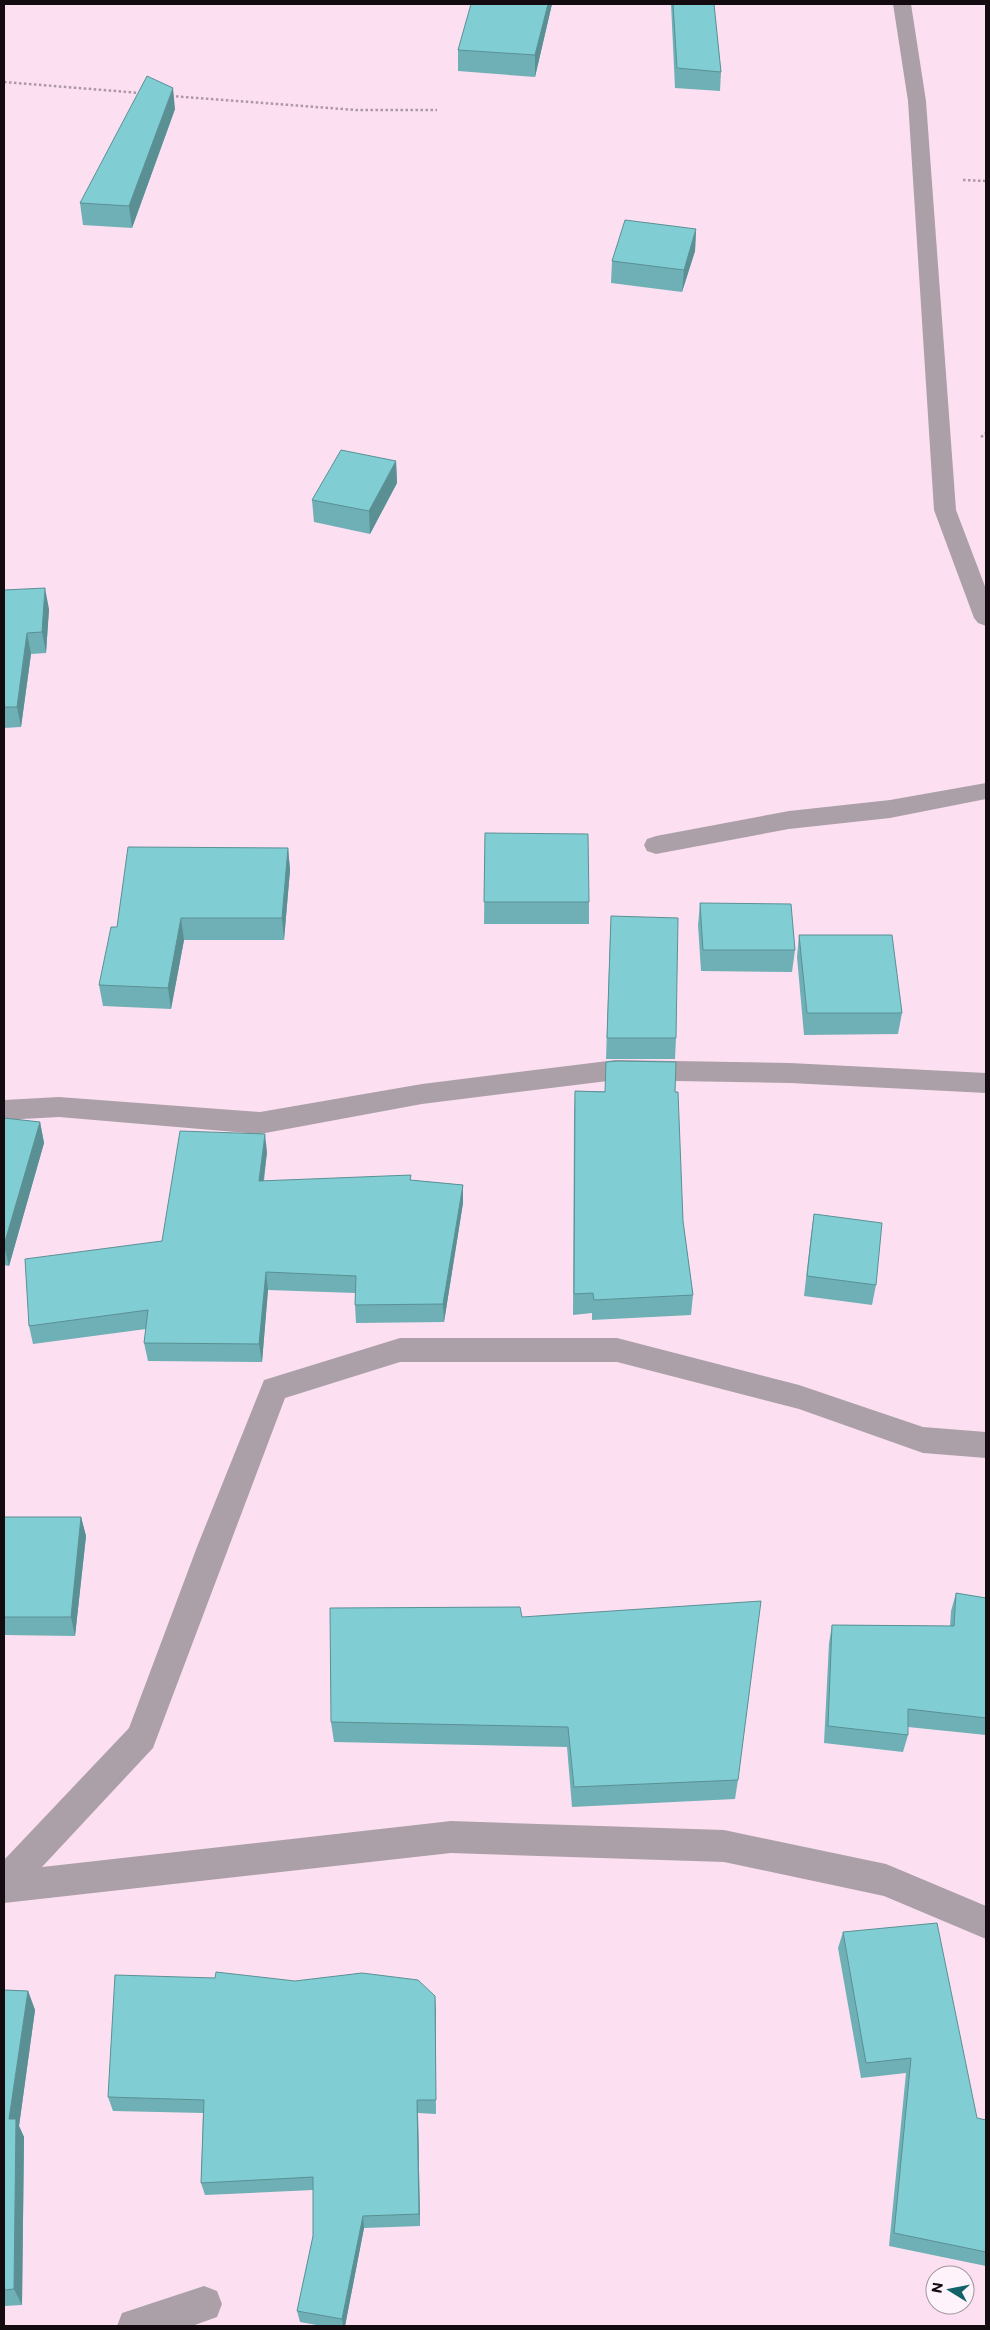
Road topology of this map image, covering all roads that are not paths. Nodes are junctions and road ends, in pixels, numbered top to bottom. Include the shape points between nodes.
1 (902, 4) edge
2 (986, 618) edge
3 (986, 792) edge
4 (656, 845) dead end
5 (986, 1083) edge
6 (4, 1110) edge
7 (986, 1445) edge
8 (4, 1883) edge
9 (4, 1888) edge
10 (986, 1923) edge
11 (204, 2304) dead end
12 (135, 2326) edge

1 - 2 street via 916,101 945,510
3 - 4 street via 890,809 789,820
5 - 6 street via 616,1070 422,1094 260,1123 59,1107
7 - 8 street via 923,1440 799,1397 617,1350 400,1350 274,1389 142,1737
9 - 10 street via 451,1837 724,1846 886,1880
11 - 12 street

